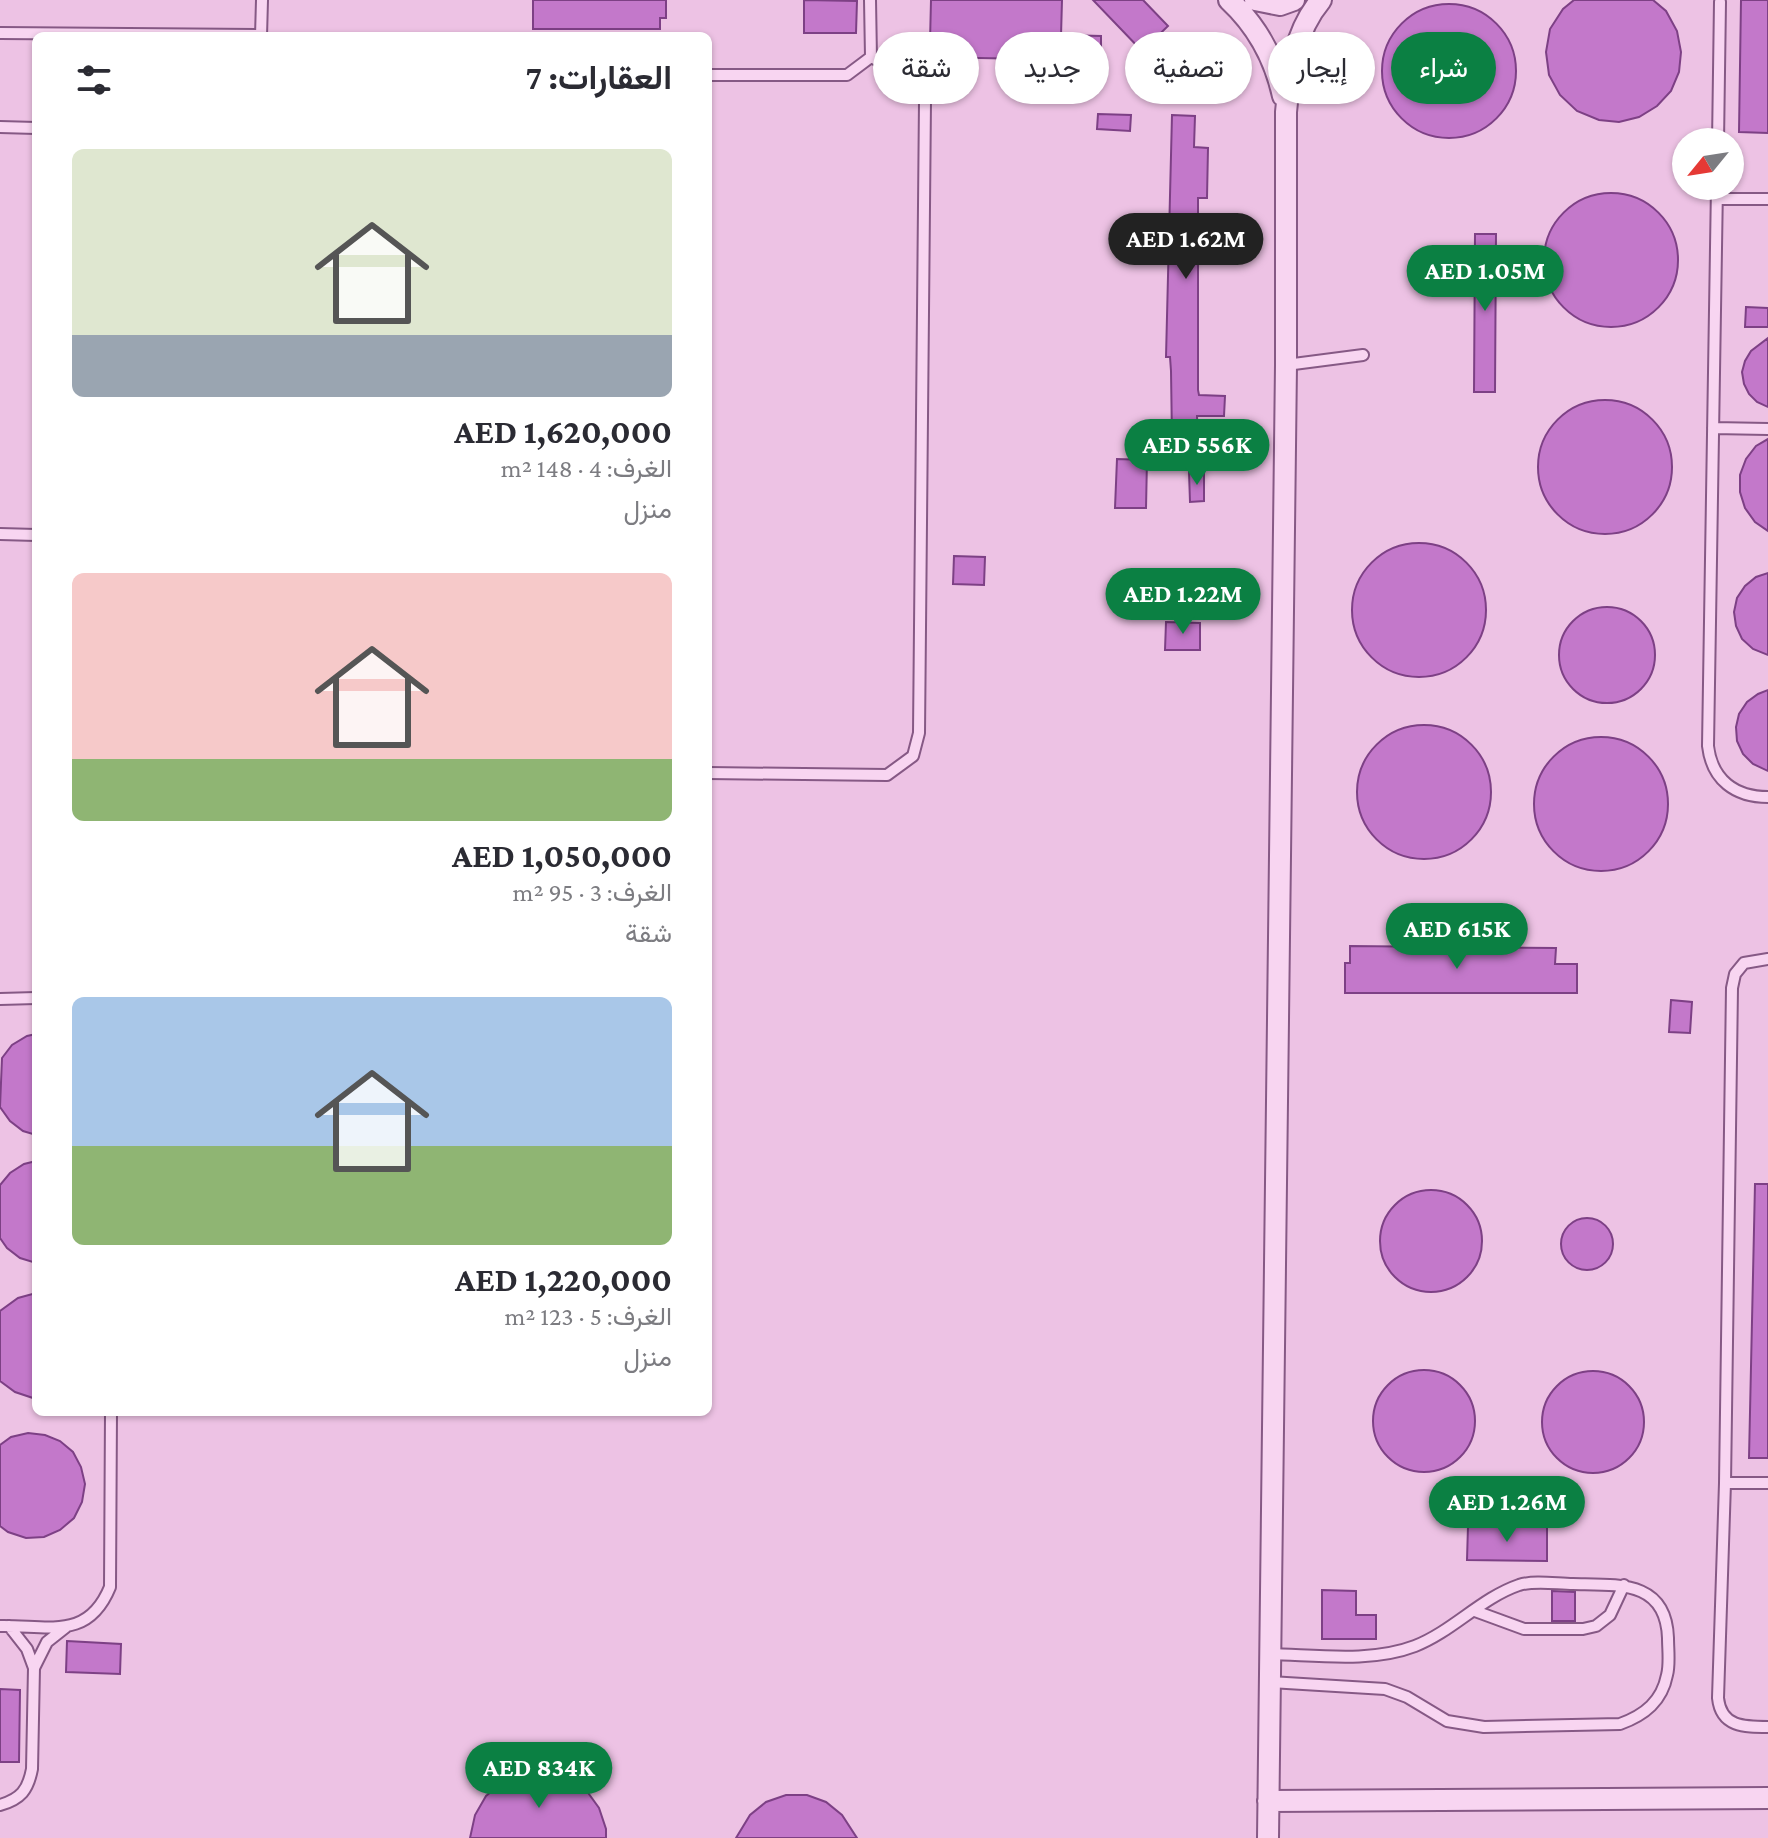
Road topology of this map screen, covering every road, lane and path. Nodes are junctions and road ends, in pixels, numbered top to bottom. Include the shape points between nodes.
1 (262, 0) edge
2 (870, 0) edge
3 (1229, 0) edge
4 (1255, 0) edge
5 (1294, 0) edge
6 (1321, 0) edge
7 (1720, 2) dead end
8 (261, 32) edge
9 (0, 33) edge
10 (32, 33) edge
11 (871, 57) junction
12 (712, 75) edge
13 (1286, 112) junction
14 (0, 127) edge
15 (32, 128) edge
16 (1718, 128) edge
17 (1744, 199) edge
18 (1768, 199) edge
19 (1717, 200) edge
20 (1363, 355) dead end
21 (1286, 365) junction
22 (1713, 428) junction
23 (1768, 429) edge
24 (0, 534) edge
25 (32, 535) edge
26 (712, 773) edge
27 (1768, 797) edge
28 (1768, 959) edge
29 (32, 998) edge
30 (0, 999) edge
31 (111, 1416) edge
32 (1725, 1483) junction
33 (1768, 1483) edge
34 (1624, 1585) junction
35 (1475, 1611) junction
36 (5, 1626) edge
37 (66, 1627) junction
38 (1270, 1654) junction
39 (34, 1668) junction
40 (1270, 1682) junction
41 (1768, 1727) edge
42 (1768, 1798) edge
43 (1268, 1801) junction
44 (0, 1805) edge
45 (1268, 1838) edge

1 - 8 lane
2 - 11 lane
3 - 13 street via 1262,41 1278,72
4 - 5 street via 1280,5
6 - 13 street via 1298,38
7 - 16 lane
9 - 10 lane
11 - 12 lane via 847,75
11 - 26 lane via 917,80 925,101 919,733 913,756 887,775
13 - 21 street
14 - 15 lane
17 - 18 lane
19 - 22 lane
20 - 21 lane
21 - 38 street
22 - 23 lane
22 - 27 lane via 1709,755 1730,788
24 - 25 lane
28 - 32 lane via 1744,963 1732,988
29 - 30 lane
31 - 37 lane via 110,1587 95,1614
32 - 33 lane
32 - 41 lane via 1719,1706 1734,1725
34 - 35 lane via 1523,1583
34 - 35 lane via 1610,1615 1583,1629 1524,1629
34 - 40 lane via 1652,1597 1664,1610 1668,1672 1662,1694 1634,1719 1620,1724 1463,1725 1385,1689
35 - 38 lane via 1415,1646 1384,1654
36 - 37 lane
36 - 39 lane via 22,1641
37 - 39 lane via 47,1642
38 - 40 street
39 - 44 lane via 29,1784 13,1801
40 - 43 street
42 - 43 street
43 - 45 street

